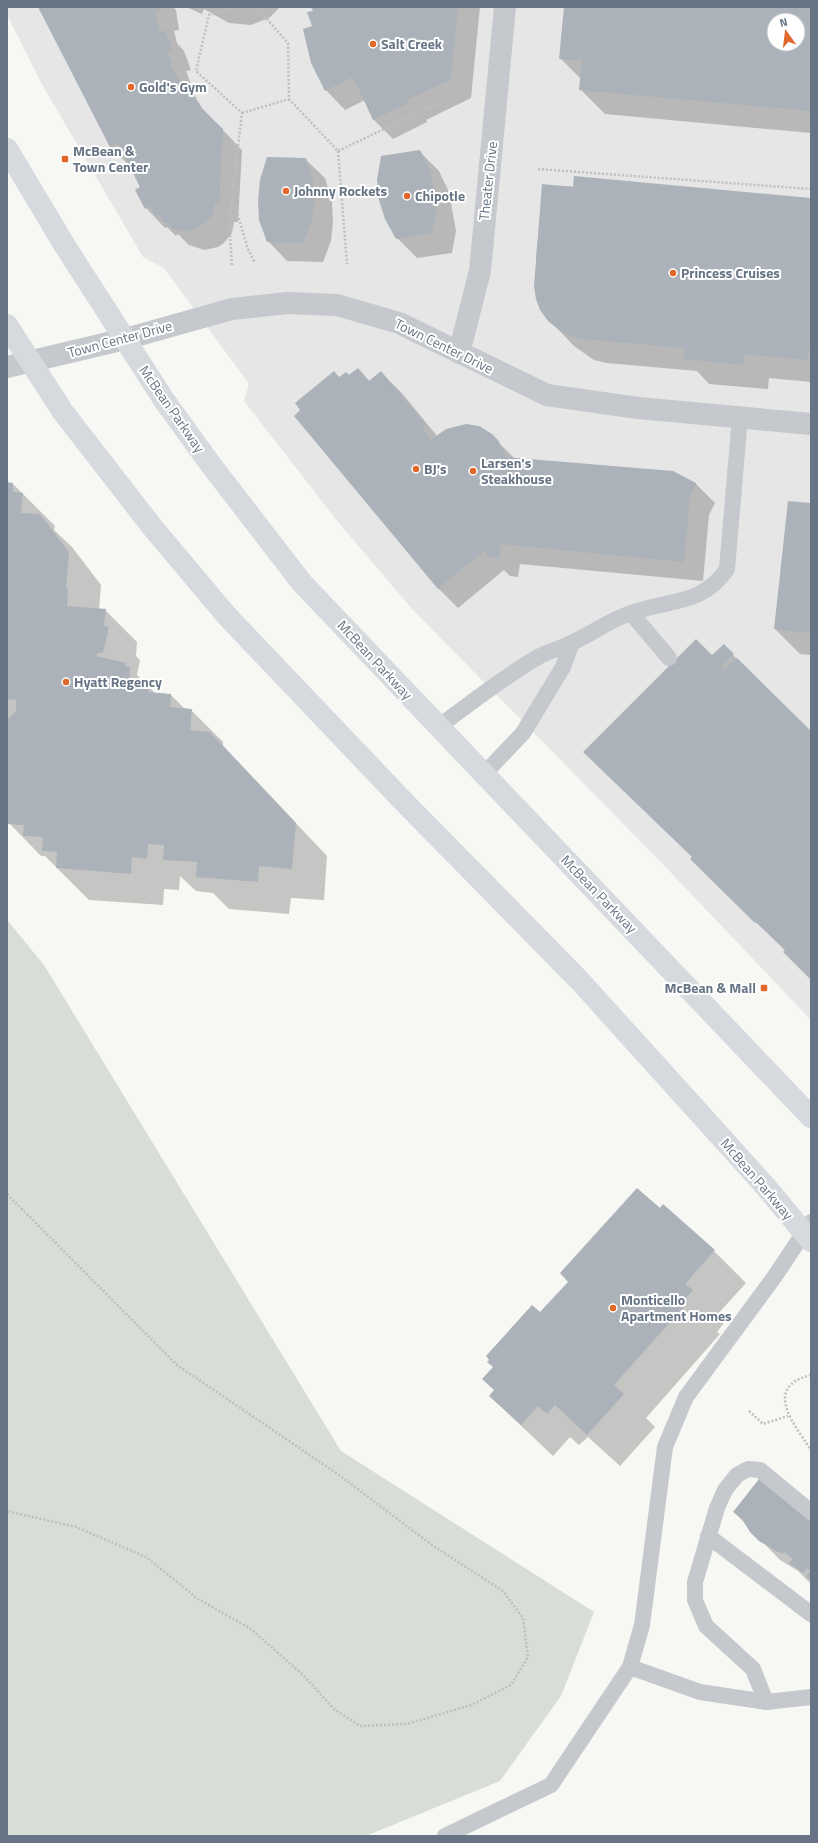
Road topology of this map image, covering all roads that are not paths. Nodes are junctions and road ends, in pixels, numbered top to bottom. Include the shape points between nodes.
1 (506, 7) edge
2 (7, 149) edge
3 (7, 325) edge
4 (125, 339) junction
5 (459, 353) junction
6 (31, 362) junction
7 (7, 367) edge
8 (740, 417) junction
9 (811, 424) edge
10 (631, 612) junction
11 (572, 643) junction
12 (669, 658) dead end
13 (438, 727) junction
14 (484, 774) junction
15 (811, 1117) edge
16 (809, 1232) edge
17 (811, 1512) edge
18 (708, 1536) junction
19 (811, 1614) edge
20 (630, 1667) junction
21 (811, 1697) edge
22 (766, 1702) junction
23 (445, 1836) edge

1 - 5 street, Theater Drive via 480,272
2 - 4 main road, McBean Parkway
3 - 6 main road, McBean Parkway
4 - 5 street, Town Center Drive via 232,309 287,303 316,304 338,305 399,323
4 - 6 street, Town Center Drive
4 - 13 main road, McBean Parkway via 164,400 211,465 302,583
5 - 8 street, Town Center Drive via 547,395 638,408
6 - 7 street, Town Center Drive
6 - 16 main road, McBean Parkway via 73,424 153,528 227,616 580,981
8 - 9 street, Town Center Drive
8 - 10 lane via 727,569 718,582 700,595
10 - 11 lane
10 - 12 lane
11 - 13 lane via 539,656 487,690
11 - 14 lane via 563,667 522,733
13 - 14 main road, McBean Parkway
14 - 15 main road, McBean Parkway
16 - 20 lane via 686,1397 665,1447 642,1625
17 - 18 lane via 760,1470 748,1469 737,1475 725,1490
18 - 19 lane
18 - 22 lane via 695,1582 695,1600 706,1626 753,1669
20 - 22 lane via 700,1692
20 - 23 lane via 551,1785
21 - 22 lane

